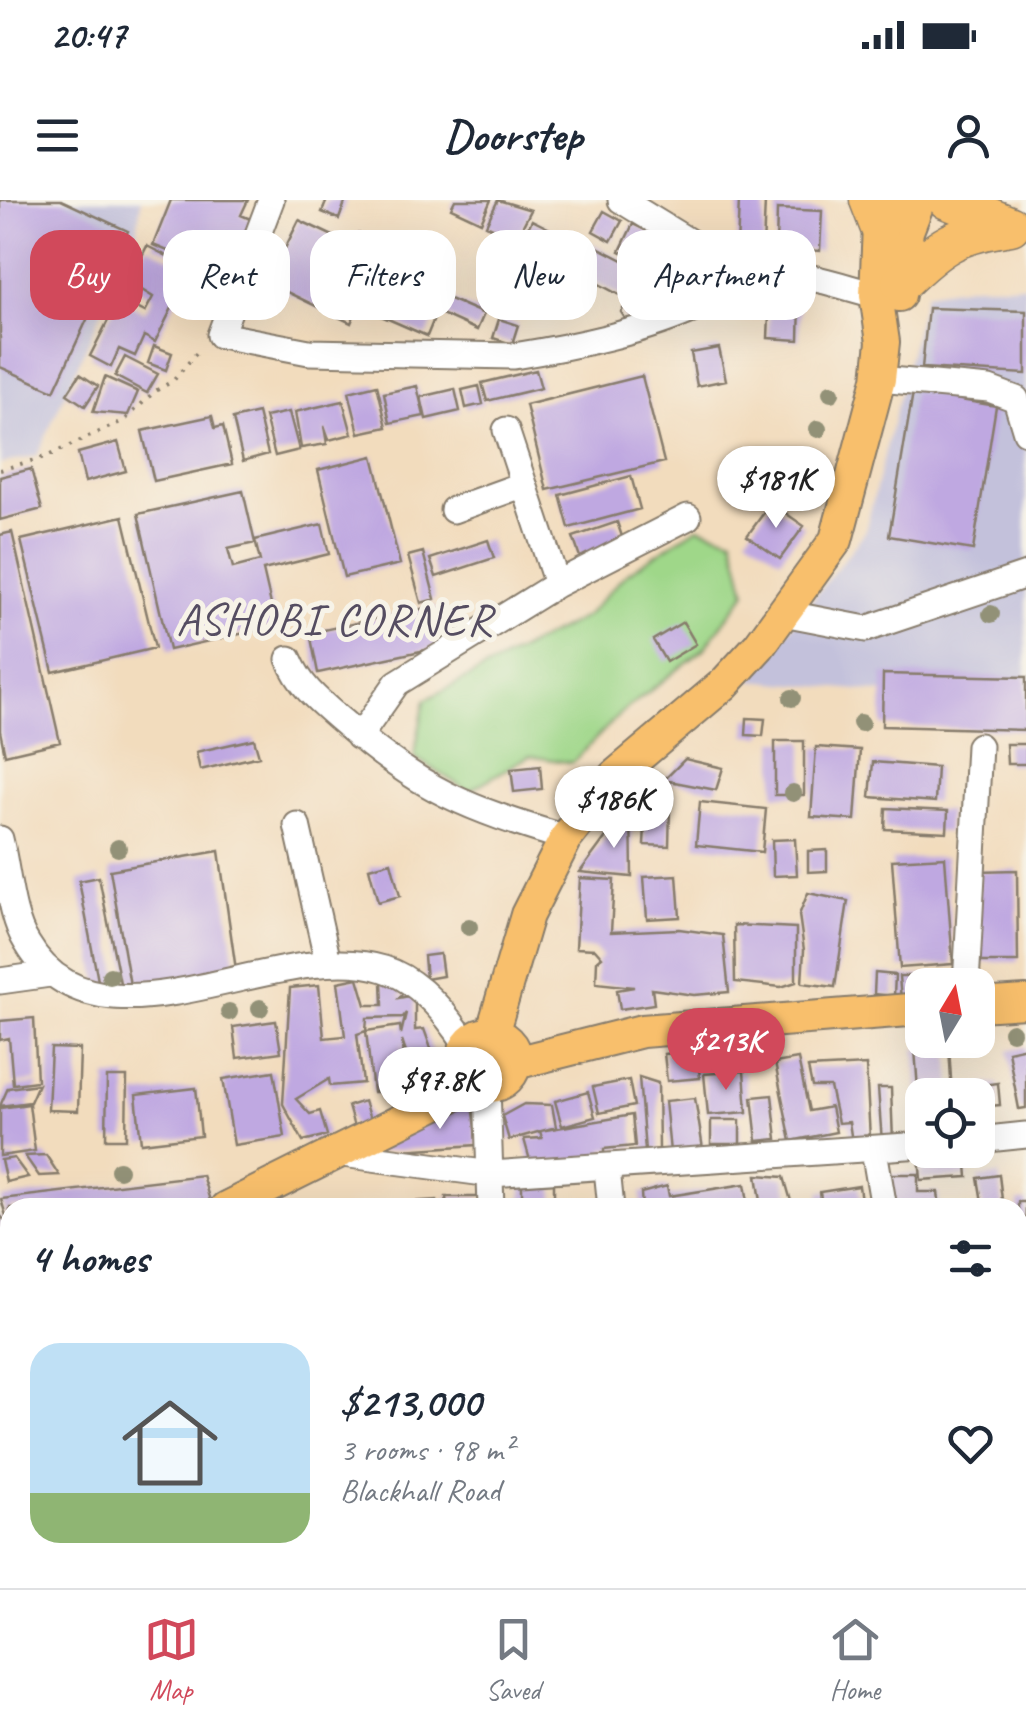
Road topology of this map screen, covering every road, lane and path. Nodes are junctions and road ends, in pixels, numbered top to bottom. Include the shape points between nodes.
1 (271, 200) edge
2 (621, 200) edge
3 (919, 200) edge
4 (947, 200) edge
5 (879, 209) edge
6 (1018, 229) edge
7 (670, 230) edge
8 (816, 280) edge
9 (888, 289) junction
10 (658, 320) edge
11 (220, 335) junction
12 (879, 379) junction
13 (506, 430) dead end
14 (1026, 432) edge
15 (0, 470) edge
16 (522, 485) junction
17 (453, 510) dead end
18 (688, 517) dead end
19 (1026, 575) edge
20 (557, 584) junction
21 (782, 614) junction
22 (289, 660) dead end
23 (359, 736) junction
24 (978, 746) dead end
25 (297, 825) dead end
26 (566, 838) junction
27 (0, 839) edge
28 (328, 962) junction
29 (967, 968) edge
30 (50, 974) junction
31 (0, 982) edge
32 (1026, 1002) edge
33 (995, 1005) edge
34 (905, 1011) edge
35 (480, 1040) junction
36 (516, 1063) junction
37 (482, 1084) junction
38 (1026, 1135) edge
39 (995, 1138) edge
40 (905, 1147) edge
41 (874, 1150) junction
42 (335, 1153) junction
43 (608, 1169) junction
44 (491, 1174) junction
45 (272, 1198) edge
46 (491, 1198) edge
47 (610, 1198) edge
48 (882, 1198) edge

1 - 11 street
2 - 7 street
3 - 9 main road
4 - 6 highway
5 - 9 main road
6 - 9 highway via 967,232
8 - 9 street
9 - 12 main road
10 - 11 street via 514,356 309,352
11 - 15 path via 125,420
12 - 14 street via 989,389 1016,399
12 - 21 main road via 836,540
13 - 16 street
16 - 17 street
16 - 20 street
18 - 20 street
19 - 21 street via 866,628
20 - 23 street via 397,683
21 - 26 main road via 724,684 615,776
22 - 23 street via 299,684
23 - 26 street via 438,794
24 - 29 street
25 - 28 street
26 - 35 main road
27 - 30 street via 24,940
28 - 30 street via 129,999 87,993
28 - 35 street via 388,970
30 - 31 street
32 - 33 main road
34 - 36 main road via 642,1030
35 - 36 main road via 510,1043
35 - 37 main road via 464,1066
36 - 37 main road via 506,1080
37 - 42 main road
37 - 44 street
38 - 39 street
40 - 41 street
41 - 43 street
41 - 48 street
42 - 44 street
42 - 45 main road
43 - 44 street
43 - 47 street
44 - 46 street

